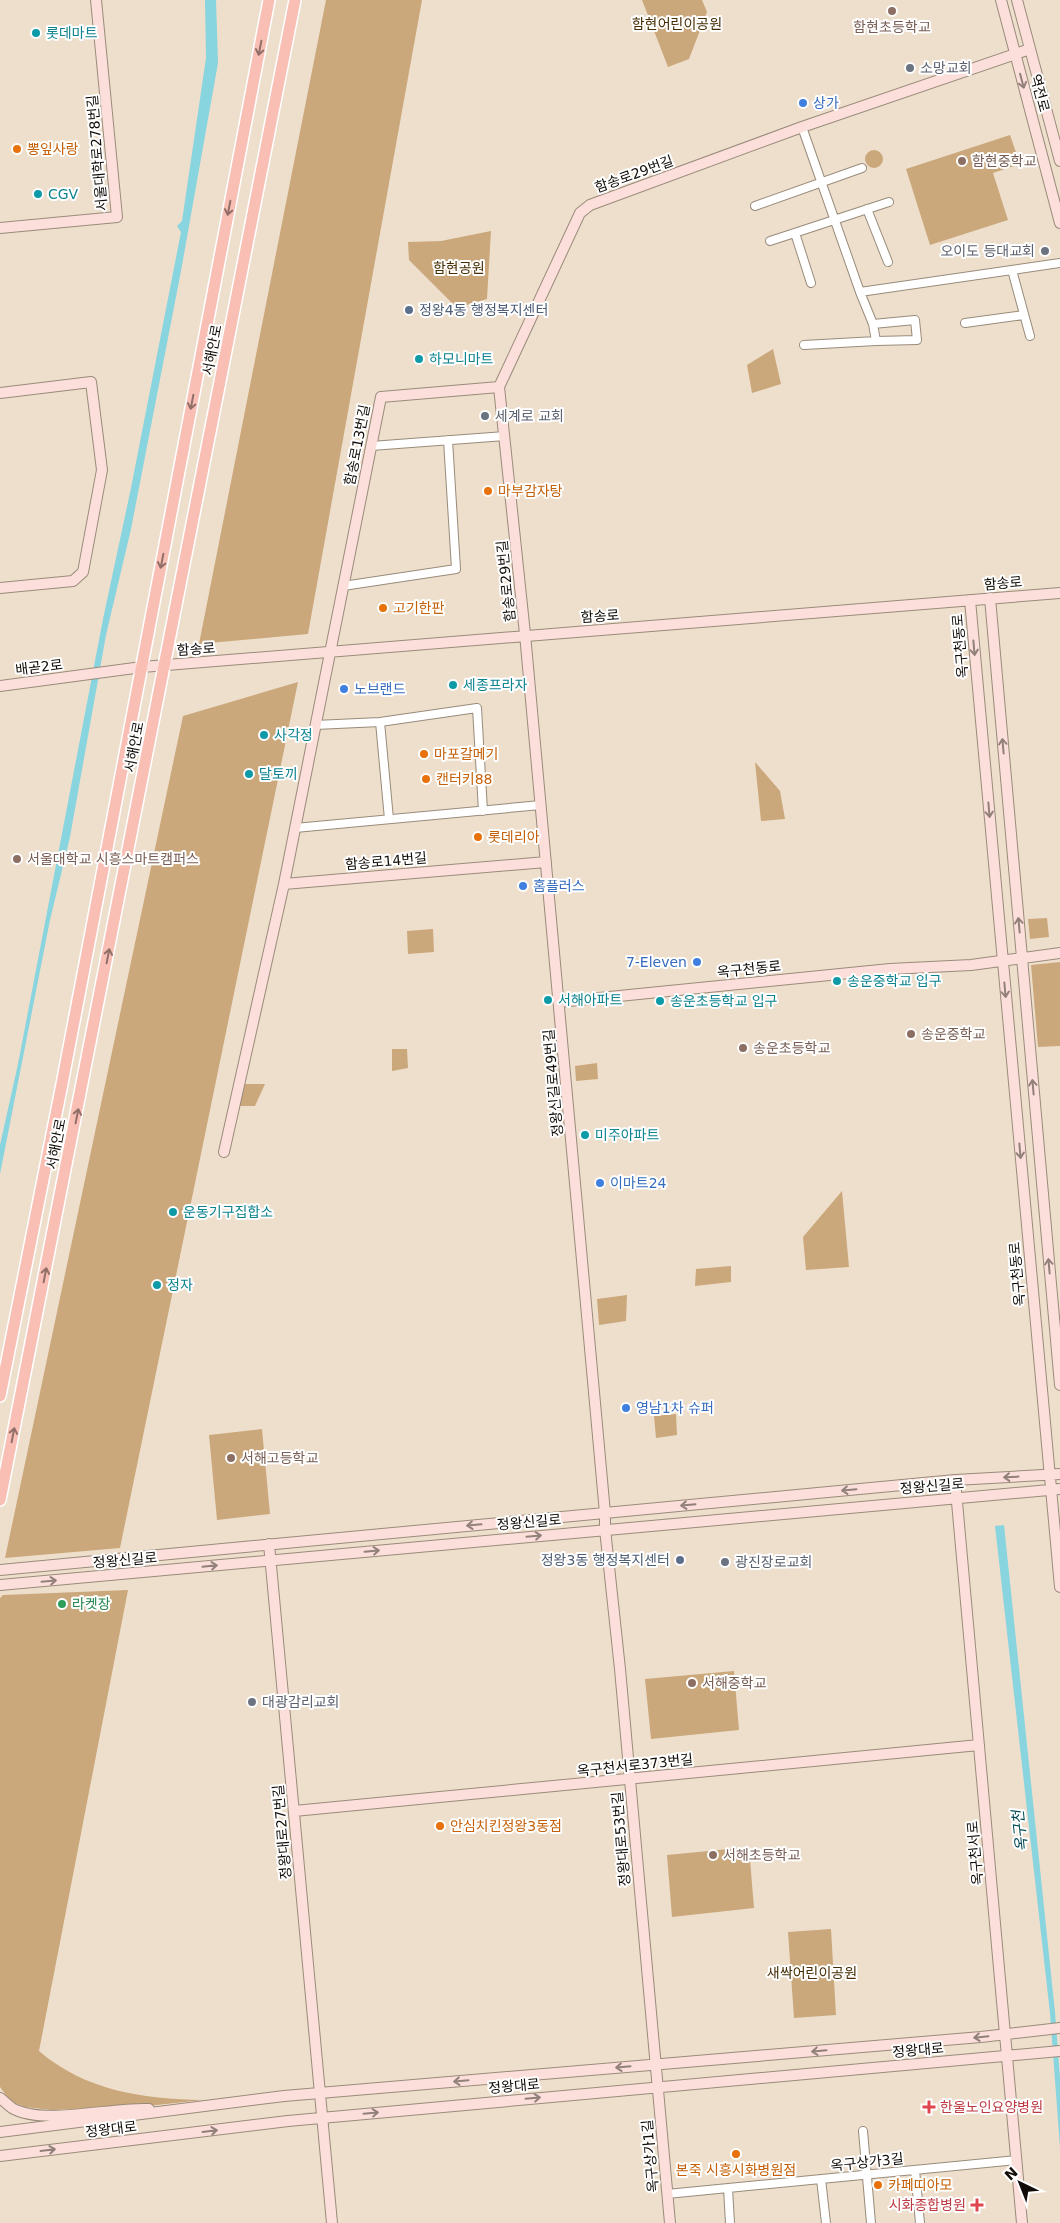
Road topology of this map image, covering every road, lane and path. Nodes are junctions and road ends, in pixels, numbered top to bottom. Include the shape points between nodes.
1 (96, 0) edge
2 (269, 0) edge
3 (295, 0) edge
4 (1001, 0) edge
5 (1017, 0) edge
6 (1030, 49) junction
7 (1015, 53) junction
8 (802, 127) junction
9 (1060, 161) edge
10 (862, 168) dead end
11 (821, 182) junction
12 (889, 202) dead end
13 (755, 206) dead end
14 (867, 209) junction
15 (834, 220) junction
16 (1060, 223) edge
17 (0, 228) edge
18 (795, 233) junction
19 (770, 241) dead end
20 (888, 262) dead end
21 (1060, 263) edge
22 (1012, 270) junction
23 (811, 283) dead end
24 (860, 292) junction
25 (1024, 315) junction
26 (965, 323) dead end
27 (873, 324) junction
28 (1030, 336) dead end
29 (876, 342) junction
30 (804, 345) dead end
31 (499, 387) junction
32 (0, 393) edge
33 (504, 436) junction
34 (448, 440) junction
35 (371, 446) junction
36 (343, 586) junction
37 (0, 588) edge
38 (1060, 592) edge
39 (990, 598) junction
40 (970, 600) junction
41 (525, 634) junction
42 (330, 652) junction
43 (166, 665) junction
44 (142, 667) junction
45 (0, 686) edge
46 (380, 722) junction
47 (315, 725) junction
48 (541, 805) junction
49 (483, 811) junction
50 (389, 819) junction
51 (295, 828) junction
52 (546, 862) junction
53 (284, 884) junction
54 (1060, 953) edge
55 (1022, 957) junction
56 (1002, 959) junction
57 (559, 1002) junction
58 (224, 1152) dead end
59 (1060, 1385) edge
60 (0, 1396) edge
61 (1055, 1475) edge
62 (954, 1480) junction
63 (1056, 1489) edge
64 (957, 1498) junction
65 (0, 1500) edge
66 (605, 1512) junction
67 (605, 1529) junction
68 (269, 1544) junction
69 (271, 1560) junction
70 (0, 1570) edge
71 (0, 1585) edge
72 (1060, 1587) edge
73 (979, 1746) junction
74 (630, 1779) junction
75 (294, 1811) junction
76 (1060, 2028) edge
77 (1005, 2034) junction
78 (1060, 2051) edge
79 (1007, 2056) junction
80 (656, 2065) junction
81 (657, 2086) junction
82 (320, 2093) junction
83 (0, 2098) edge
84 (178, 2110) junction
85 (323, 2118) junction
86 (863, 2131) dead end
87 (0, 2132) edge
88 (0, 2156) edge
89 (1017, 2160) junction
90 (915, 2170) junction
91 (867, 2175) junction
92 (821, 2179) junction
93 (728, 2188) junction
94 (667, 2194) junction
95 (332, 2223) edge
96 (670, 2223) edge
97 (730, 2223) edge
98 (826, 2223) edge
99 (872, 2223) edge
100 (920, 2223) edge
101 (1022, 2223) edge

1 - 17 street, 서울대학로278번길 via 117,217
2 -> 44 main road, 서해안로
3 - 43 main road, 서해안로
4 - 7 street, 역전로
5 - 6 street, 역전로
6 - 7 street, 함송로29번길
6 - 9 street, 역전로
7 - 8 street, 함송로29번길
7 -> 16 street, 역전로
8 - 11 street
8 - 31 street, 함송로29번길 via 590,205 580,213
10 - 11 street
11 - 13 street
11 - 15 street
12 - 14 street
14 - 15 street
14 - 20 street
15 - 18 street
15 - 24 street
18 - 19 street
18 - 23 street
21 - 22 street
22 - 24 street
22 - 25 street
24 - 27 street
25 - 26 street
25 - 28 street
27 - 29 street
27 - 29 street via 915,320 917,340
29 - 30 street
31 - 33 street, 함송로29번길
31 - 35 street, 함송로13번길 via 380,397
32 - 37 street via 91,382 102,470 83,572 72,581
33 - 34 street
33 - 41 street, 함송로29번길
34 - 35 street
34 - 36 street via 456,569
35 - 36 street, 함송로13번길
36 - 42 street, 함송로13번길
38 - 39 street, 함송로
39 - 40 street, 함송로
55 -> 39 street
40 - 41 street, 함송로
40 -> 56 street, 옥구천동로
41 - 42 street, 함송로
41 - 48 street, 정왕신길로49번길
42 - 43 street, 함송로
42 - 47 street
43 - 44 street, 함송로
65 -> 43 main road, 서해안로
44 - 45 street, 배곧2로
44 - 60 main road, 서해안로
46 - 47 street
46 - 49 street via 477,708
46 - 50 street
47 - 51 street
48 - 49 street
48 - 52 street, 정왕신길로49번길
49 - 50 street
50 - 51 street
51 - 53 street
52 - 53 street, 함송로14번길
52 - 57 street, 정왕신길로49번길
53 - 58 street
54 - 55 street, 옥구천동로
55 - 56 street, 옥구천동로
59 -> 55 street
56 - 57 street, 옥구천동로 via 971,965 890,969
56 -> 61 street, 옥구천동로
57 - 66 street, 정왕신길로49번길
61 -> 62 street, 정왕신길로
61 - 63 street, 옥구천동로
62 - 64 street, 옥구천서로
62 -> 66 street, 정왕신길로
63 - 64 street, 정왕신길로
63 - 72 street, 옥구천동로
64 - 67 street, 정왕신길로
64 - 73 street, 옥구천서로
66 - 67 street, 정왕신길로49번길
66 -> 68 street, 정왕신길로
69 -> 67 street, 정왕신길로
67 - 74 street, 정왕대로53번길
68 - 69 street, 정왕대로27번길
68 - 70 street, 정왕신길로
71 -> 69 street, 정왕신길로
69 - 75 street, 정왕대로27번길
73 - 74 street, 옥구천서로373번길
73 - 77 street, 옥구천서로
74 - 75 street, 옥구천서로373번길
74 - 80 street, 정왕대로53번길
75 - 82 street, 정왕대로27번길
76 - 77 street, 정왕대로
77 - 79 street, 옥구천서로
77 -> 80 street, 정왕대로
78 - 79 street, 정왕대로
79 - 81 street, 정왕대로
79 - 89 street, 옥구천서로
80 - 81 street, 정왕대로53번길
80 -> 82 street, 정왕대로
85 -> 81 street, 정왕대로
81 - 94 street, 옥구상가1길
82 - 84 street, 정왕대로
82 - 85 street, 정왕대로27번길
83 - 84 street via 12,2108 37,2114 136,2108
84 - 87 street, 정왕대로
88 -> 85 street, 정왕대로
85 - 95 street, 정왕대로27번길
86 - 91 street
89 - 90 street, 옥구상가3길
89 - 101 street, 옥구천서로
90 - 91 street, 옥구상가3길
90 - 100 street, 옥구상가3길
91 - 92 street, 옥구상가3길
91 - 99 street
92 - 93 street, 옥구상가3길
92 - 98 street, 옥구상가3길
93 - 94 street, 옥구상가3길
93 - 97 street
94 - 96 street, 옥구상가1길

